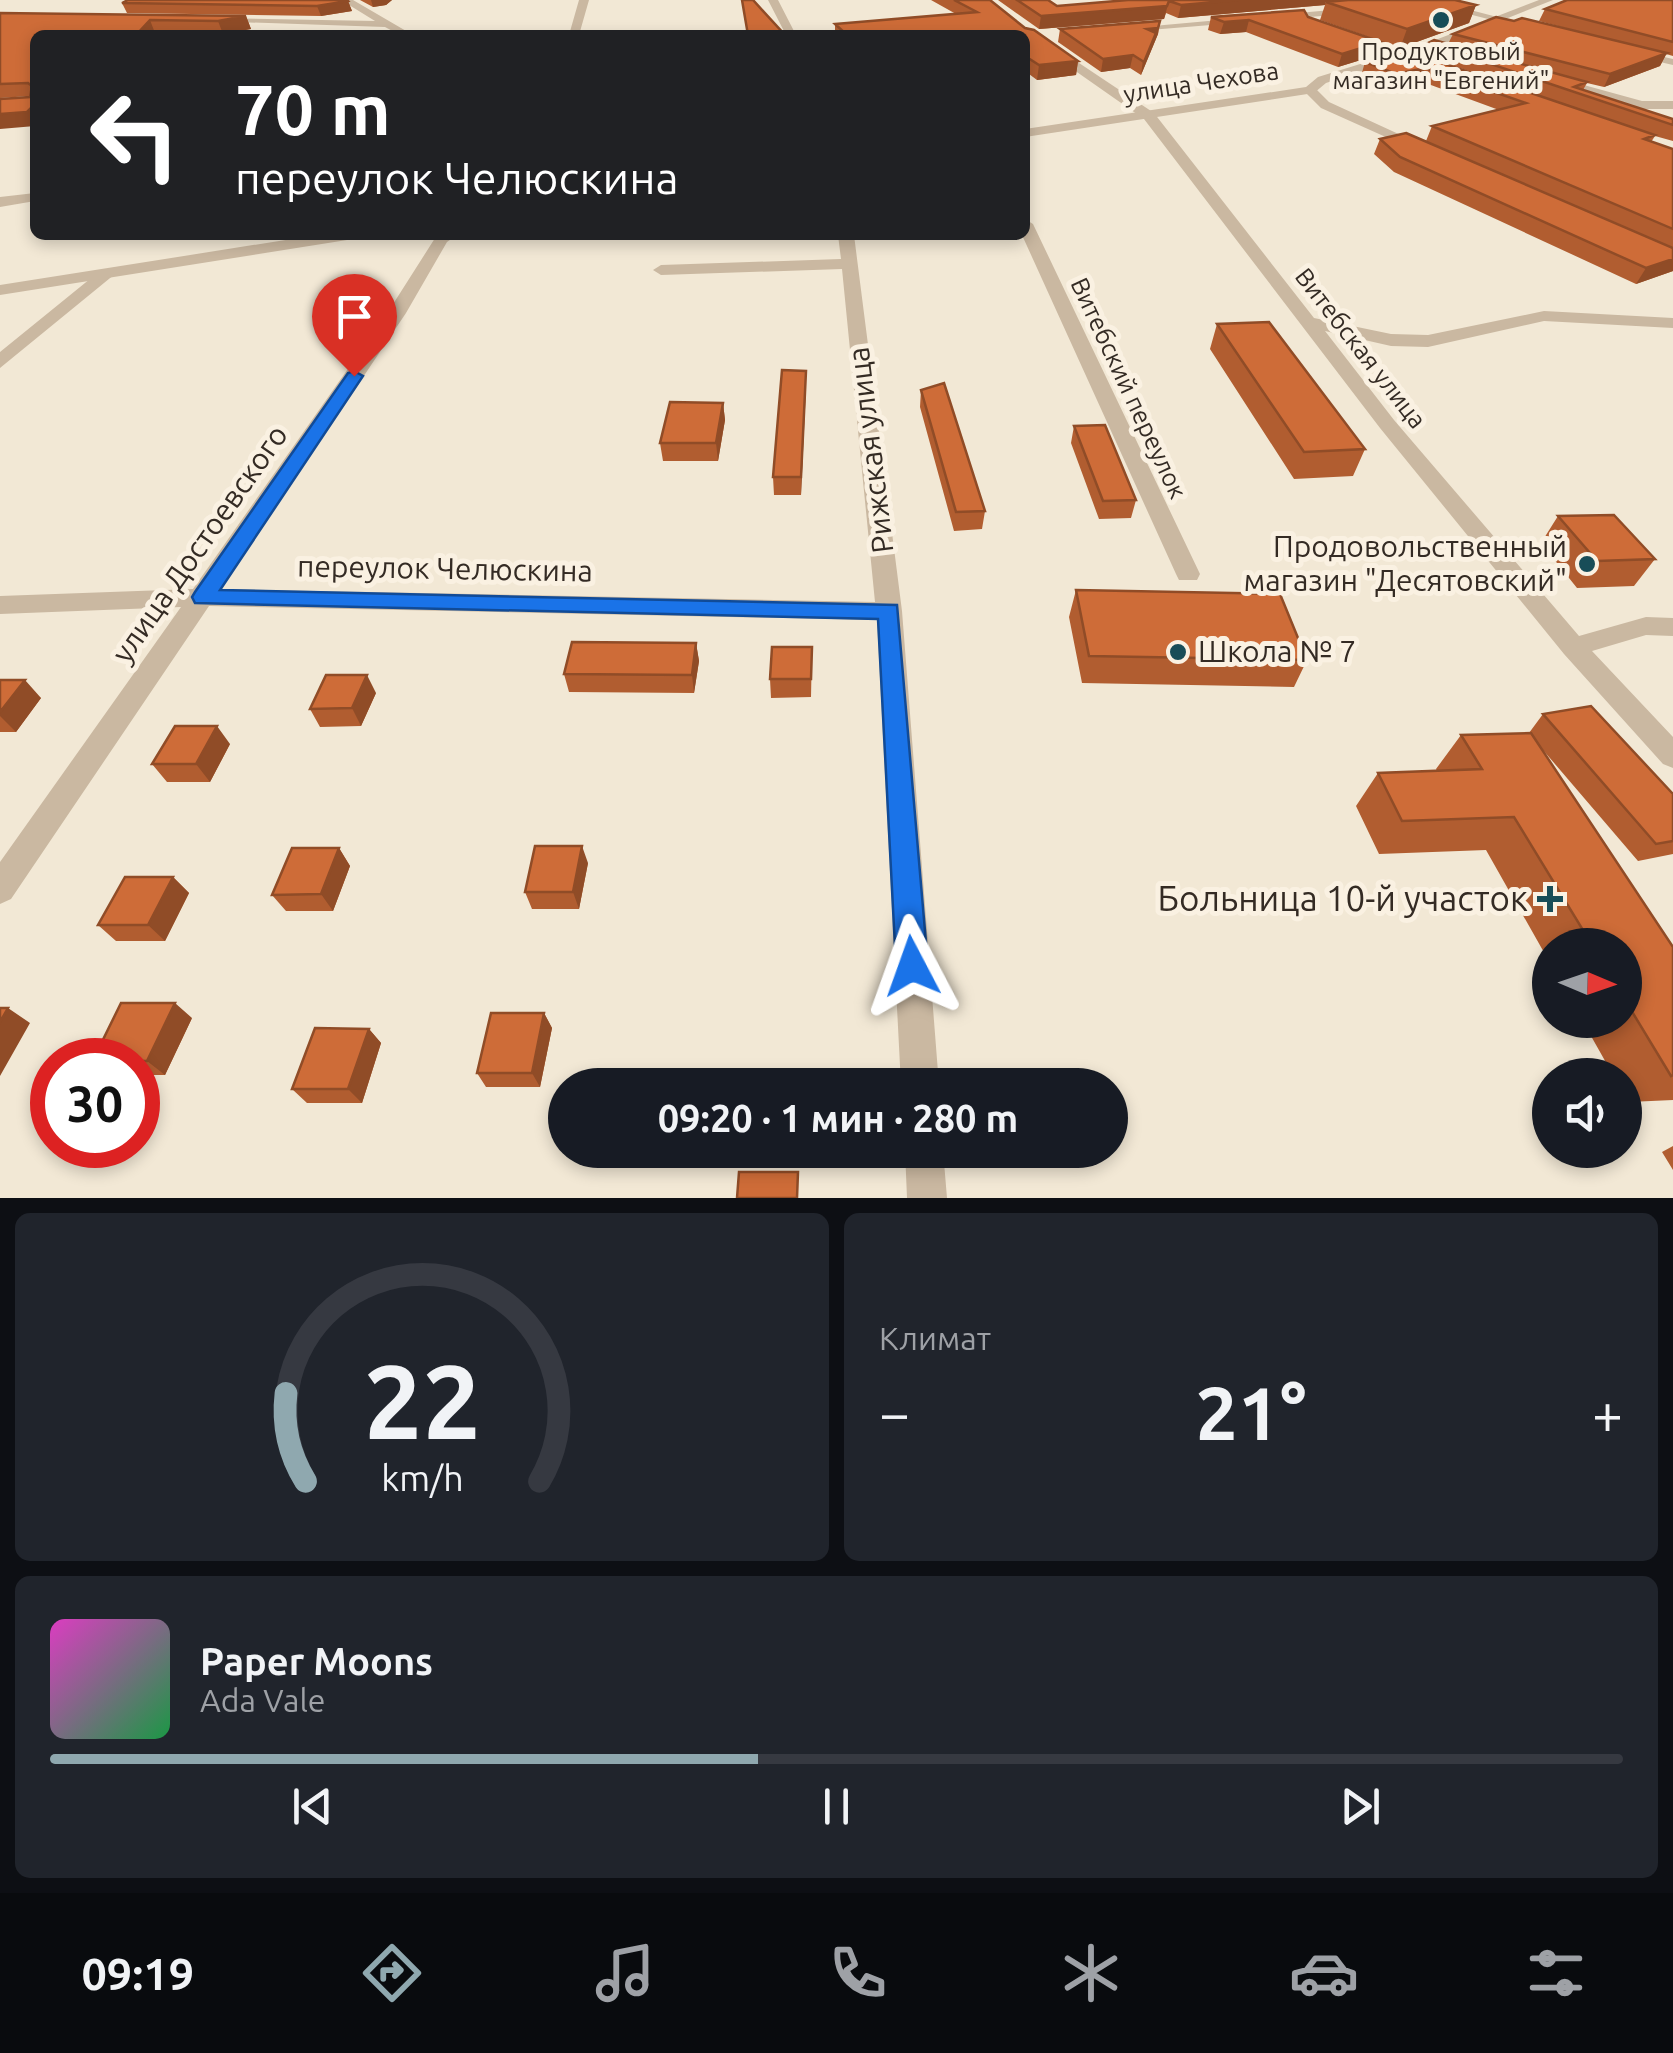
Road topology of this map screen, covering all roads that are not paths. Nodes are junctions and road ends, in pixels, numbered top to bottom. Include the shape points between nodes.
1 (368, 0) edge
2 (584, 0) edge
3 (774, 0) edge
4 (1548, 0) edge
5 (1422, 1) edge
6 (350, 3) edge
7 (1235, 6) edge
8 (1373, 8) edge
9 (1268, 17) junction
10 (1308, 17) junction
11 (1498, 19) junction
12 (193, 20) edge
13 (383, 24) junction
14 (1533, 28) edge
15 (397, 30) edge
16 (575, 30) edge
17 (789, 30) edge
18 (1112, 30) edge
19 (1328, 30) edge
20 (1044, 36) edge
21 (1429, 46) junction
22 (1381, 50) edge
23 (1620, 50) edge
24 (1448, 52) edge
25 (1398, 57) junction
26 (1673, 62) edge
27 (1417, 63) edge
28 (1543, 78) edge
29 (1310, 90) junction
30 (1673, 105) edge
31 (1150, 116) junction
32 (1030, 132) edge
33 (1430, 152) edge
34 (30, 198) edge
35 (0, 202) edge
36 (1030, 235) edge
37 (316, 240) edge
38 (441, 240) edge
39 (847, 240) edge
40 (850, 264) junction
41 (661, 270) dead end
42 (107, 274) junction
43 (0, 290) edge
44 (1308, 322) junction
45 (1673, 324) edge
46 (0, 362) edge
47 (1188, 574) dead end
48 (203, 597) junction
49 (0, 605) edge
50 (889, 611) junction
51 (1673, 627) edge
52 (1573, 647) junction
53 (1673, 756) edge
54 (0, 889) edge
55 (919, 1068) edge
56 (925, 1168) edge
57 (927, 1198) edge

1 - 6 street
2 - 16 street
3 - 17 street
4 - 11 street, улица Чехова
5 - 11 street
6 - 13 street
7 - 9 street
8 - 10 street
9 - 10 street
9 - 18 street
10 - 19 street
11 - 14 street
11 - 21 street, улица Чехова
12 - 13 street
13 - 15 street
20 - 31 street, Витебская улица
21 - 24 street
21 - 25 street, улица Чехова
22 - 25 street
23 - 26 street
25 - 27 street
25 - 29 street, улица Чехова via 1322,80
28 - 30 street via 1642,105
29 - 31 street, улица Чехова
29 - 33 street via 1325,105
31 - 32 street, улица Чехова
31 - 44 street, Витебская улица
34 - 35 street
36 - 47 street, Витебский переулок
37 - 42 street
38 - 48 street, улица Достоевского
39 - 40 street, Рижская улица
40 - 41 street
40 - 50 street, Рижская улица
42 - 43 street
42 - 46 street
44 - 45 street via 1428,341 1544,316
44 - 52 street, Витебская улица
48 - 49 street, переулок Челюскина
48 - 50 street, переулок Челюскина
48 - 54 street, улица Достоевского
50 - 55 street, Рижская улица
51 - 52 street via 1646,626
52 - 53 street, Витебская улица
56 - 57 street

